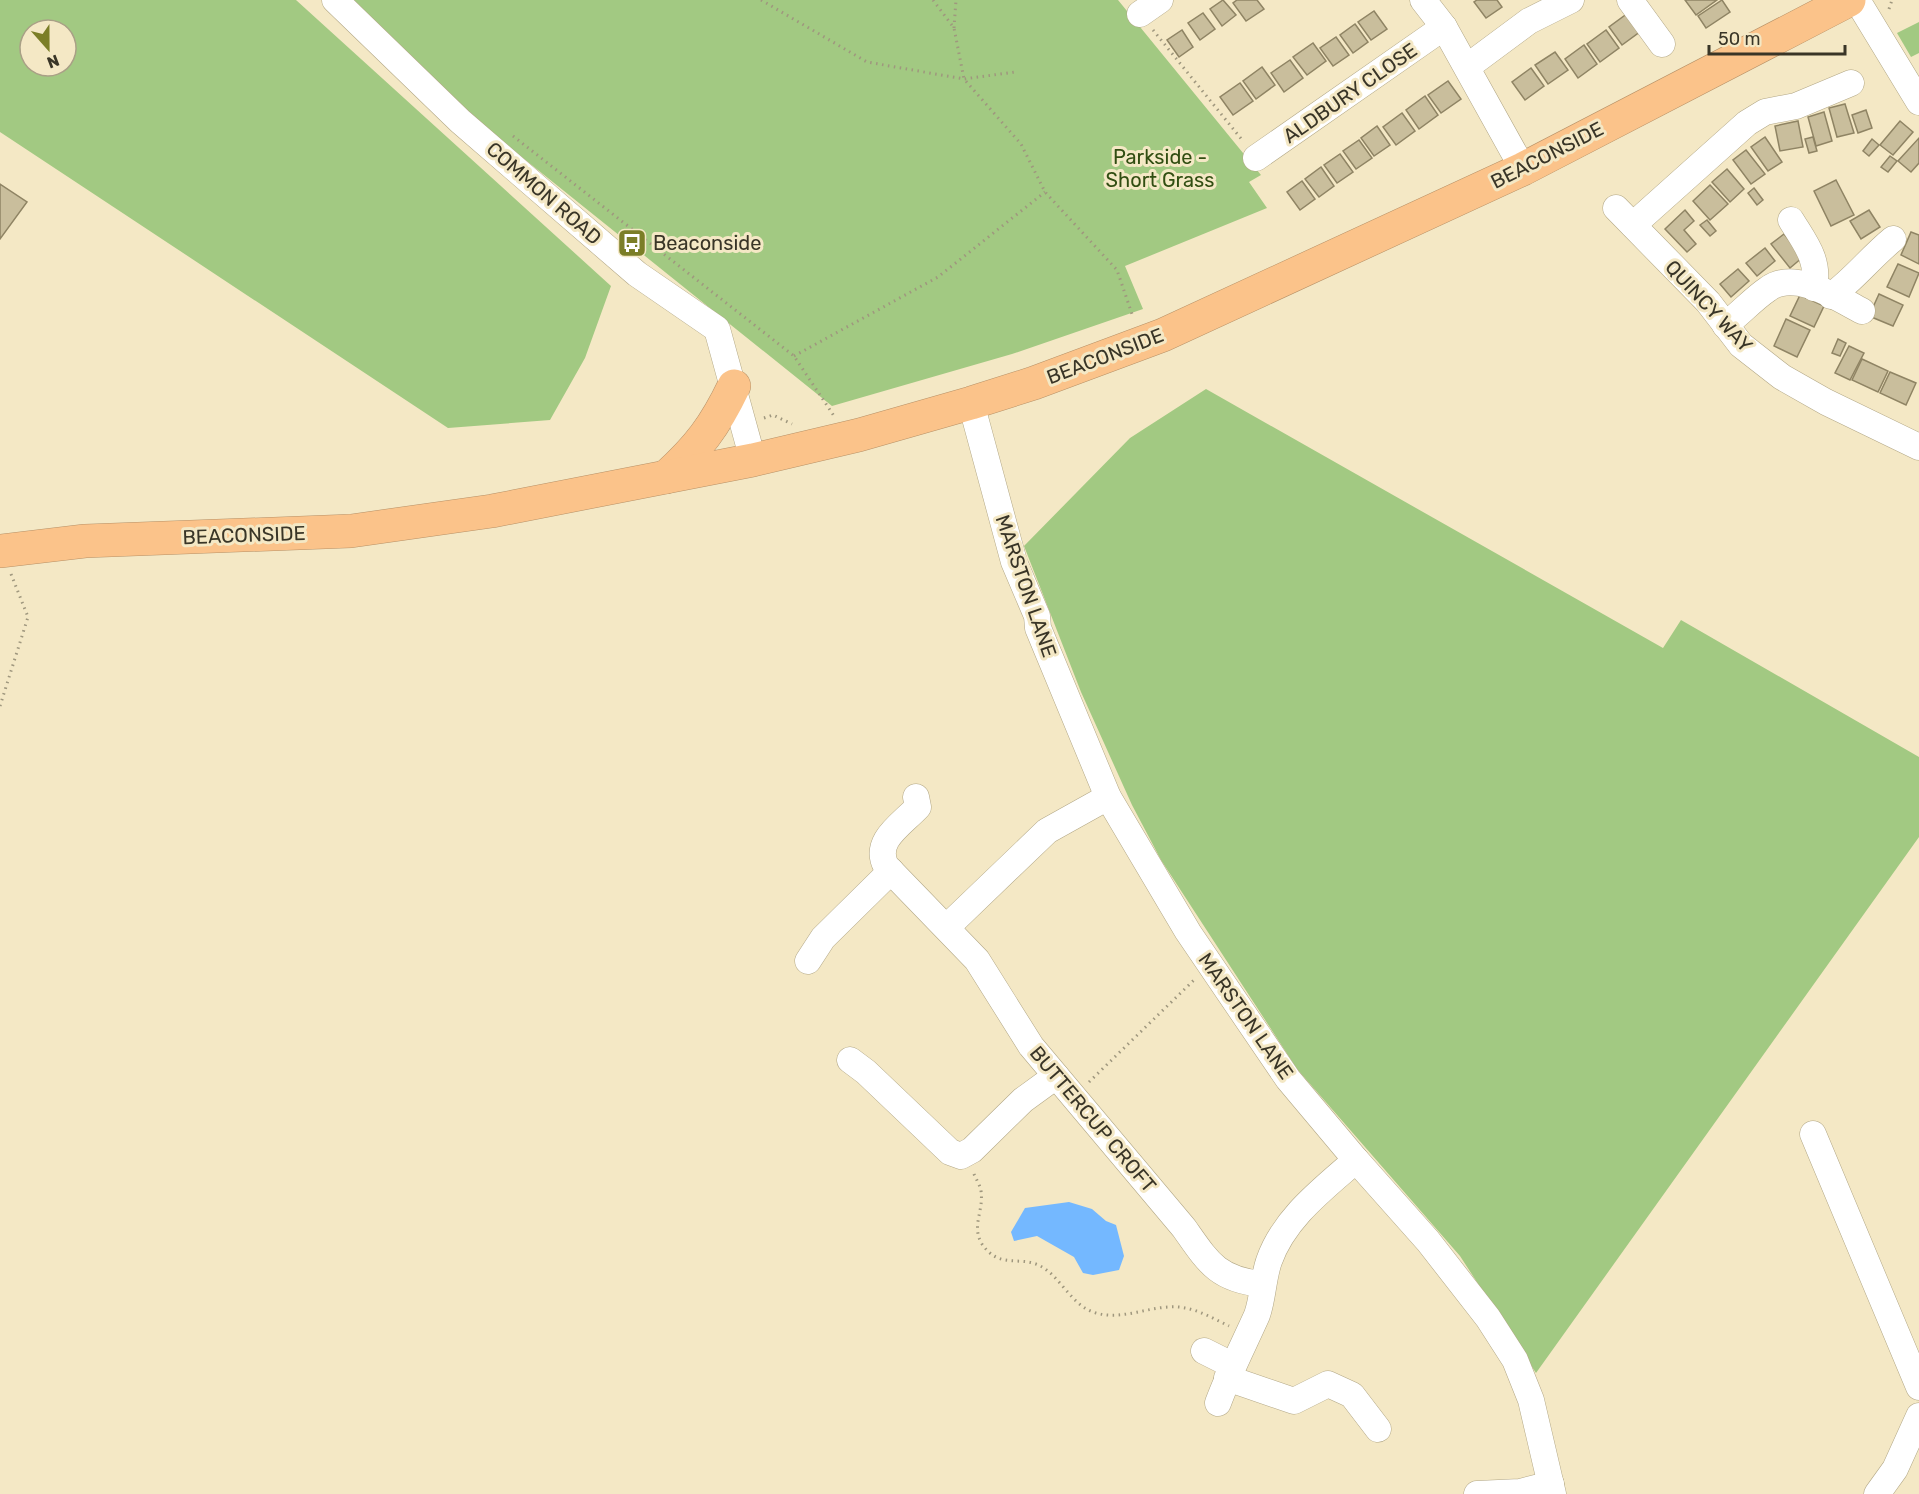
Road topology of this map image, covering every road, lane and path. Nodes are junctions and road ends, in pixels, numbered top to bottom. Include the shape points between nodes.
1 (335, 0) edge
2 (761, 0) edge
3 (933, 0) edge
4 (956, 0) edge
5 (1423, 0) edge
6 (1571, 0) edge
7 (1630, 0) edge
8 (1849, 0) edge
9 (1857, 0) edge
10 (1150, 7) edge
11 (1444, 27) junction
12 (954, 28) junction
13 (1662, 44) dead end
14 (1467, 67) junction
15 (1015, 72) dead end
16 (964, 79) junction
17 (1851, 83) dead end
18 (1919, 102) edge
19 (510, 134) dead end
20 (1256, 158) joint
21 (1523, 169) junction
22 (1045, 192) junction
23 (1791, 220) dead end
24 (1893, 239) dead end
25 (1834, 263) dead end
26 (1822, 292) junction
27 (1862, 311) dead end
28 (1133, 316) dead end
29 (1725, 325) junction
30 (794, 356) junction
31 (734, 386) junction
32 (971, 403) junction
33 (773, 415) dead end
34 (839, 422) dead end
35 (786, 423) dead end
36 (1919, 447) edge
37 (753, 460) junction
38 (666, 477) junction
39 (3, 545) edge
40 (0, 706) edge
41 (916, 797) dead end
42 (1108, 797) junction
43 (888, 868) junction
44 (947, 927) junction
45 (808, 961) dead end
46 (1200, 975) dead end
47 (849, 1060) dead end
48 (1056, 1076) junction
49 (1073, 1096) junction
50 (1813, 1134) dead end
51 (960, 1155) junction
52 (1356, 1160) junction
53 (1262, 1284) junction
54 (1247, 1334) junction
55 (1204, 1351) dead end
56 (1230, 1371) junction
57 (1919, 1387) edge
58 (1218, 1403) dead end
59 (1919, 1416) edge
60 (1378, 1429) dead end
61 (1552, 1489) edge
62 (1477, 1494) edge
63 (1877, 1494) edge

1 - 31 street, COMMON ROAD via 460,121 637,274 717,329
2 - 16 path via 867,62
3 - 12 path
4 - 12 path
5 - 11 street
6 - 14 street via 1529,21
7 - 13 street
8 - 21 highway, BEACONSIDE
9 - 18 street
10 - 20 path
11 - 14 street
11 - 20 street, ALDBURY CLOSE
12 - 16 path
14 - 21 street
15 - 16 path
16 - 22 path via 1021,144
17 - 29 street, QUINCY WAY via 1796,106 1765,112 1625,216 1708,302
19 - 30 path
21 - 32 highway, BEACONSIDE via 1163,335
22 - 28 path via 1117,270
22 - 30 path via 938,277
23 - 26 street via 1813,258
24 - 26 street via 1851,281
25 - 26 street
26 - 27 street
26 - 29 street via 1782,282 1768,288
29 - 36 street, QUINCY WAY via 1742,345 1782,377
30 - 34 path
31 - 37 street, COMMON ROAD
31 - 38 highway via 710,432
32 - 37 highway, BEACONSIDE
32 - 42 street, MARSTON LANE via 1014,562
33 - 35 path
37 - 38 highway, BEACONSIDE
38 - 39 highway, BEACONSIDE via 492,511 351,531
39 - 40 path via 28,617
41 - 43 street via 918,807 882,845 880,855
42 - 44 street via 1047,831
42 - 52 street, MARSTON LANE via 1211,967 1288,1079
43 - 44 street, BUTTERCUP CROFT
43 - 45 street via 823,938
44 - 48 street, BUTTERCUP CROFT via 989,977 1016,1025
46 - 49 path
47 - 51 street via 950,1152
48 - 49 street, BUTTERCUP CROFT
48 - 51 street via 1023,1100 972,1150
49 - 53 street, BUTTERCUP CROFT via 1218,1270 1238,1281
50 - 57 street
51 - 54 path via 981,1191 975,1231 983,1247 999,1259 1035,1263 1096,1313 1191,1308
52 - 53 street via 1307,1203 1289,1225 1270,1258
52 - 61 street, MARSTON LANE via 1428,1241 1515,1360 1531,1400
53 - 54 street via 1258,1312
54 - 56 street
55 - 56 street
56 - 58 street
56 - 60 street via 1294,1401 1328,1383 1352,1395
59 - 63 street via 1895,1469
61 - 62 street

